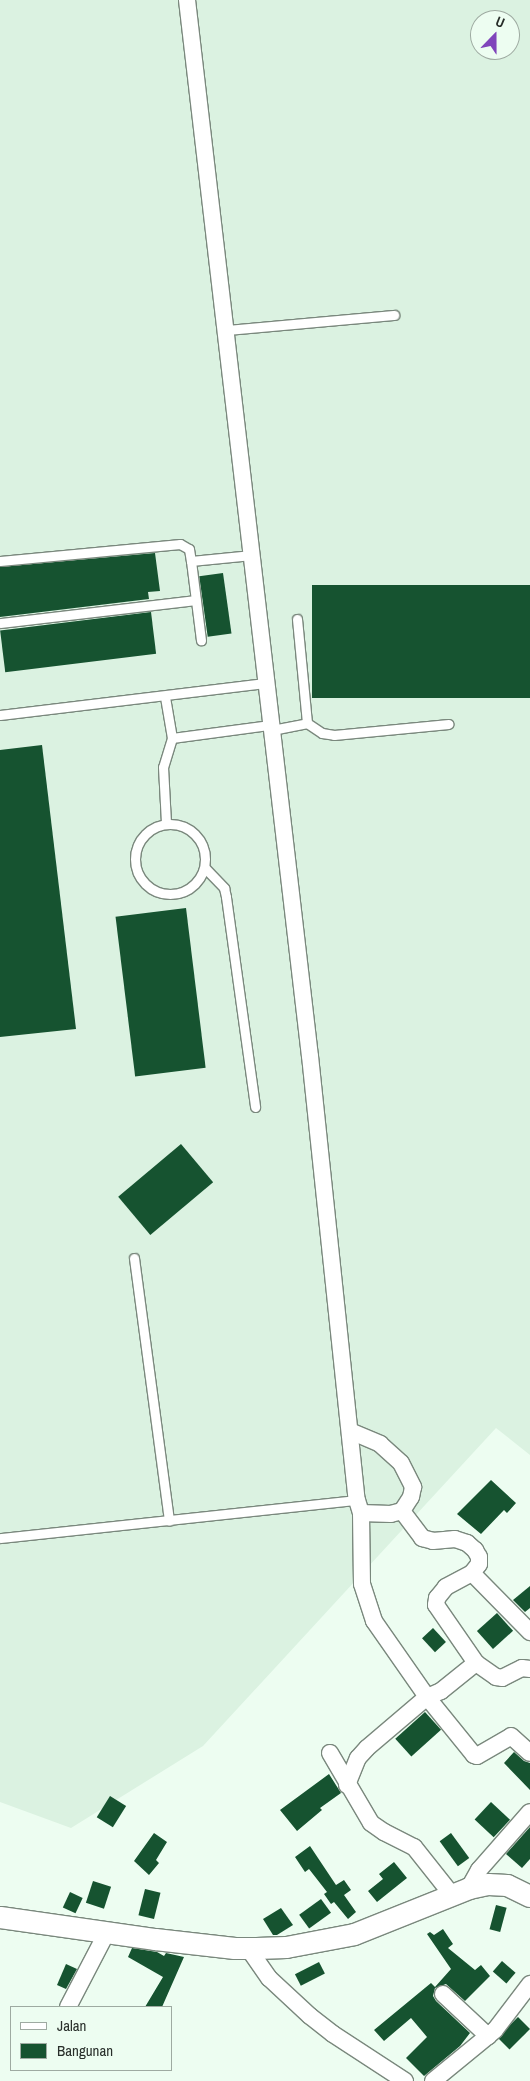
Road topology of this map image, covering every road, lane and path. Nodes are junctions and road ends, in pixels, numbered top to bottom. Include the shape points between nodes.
1 (187, 0) edge
2 (394, 315) dead end
3 (226, 330) junction
4 (252, 555) junction
5 (0, 561) edge
6 (191, 561) junction
7 (196, 600) junction
8 (297, 620) dead end
9 (0, 623) edge
10 (201, 640) dead end
11 (265, 683) junction
12 (165, 696) junction
13 (0, 716) edge
14 (307, 723) junction
15 (448, 724) dead end
16 (271, 728) junction
17 (172, 738) junction
18 (166, 823) junction
19 (205, 868) junction
20 (255, 1106) dead end
21 (134, 1258) dead end
22 (350, 1431) junction
23 (359, 1506) junction
24 (402, 1511) junction
25 (169, 1521) junction
26 (0, 1538) edge
27 (472, 1573) junction
28 (530, 1632) edge
29 (476, 1663) junction
30 (530, 1669) edge
31 (427, 1697) junction
32 (530, 1753) edge
33 (330, 1754) dead end
34 (347, 1785) junction
35 (530, 1812) edge
36 (460, 1892) junction
37 (530, 1896) edge
38 (0, 1917) edge
39 (106, 1932) junction
40 (248, 1948) junction
41 (530, 1984) edge
42 (443, 1994) dead end
43 (69, 2006) edge
44 (488, 2036) junction
45 (406, 2081) edge
46 (433, 2081) edge

1 - 3 street
2 - 3 lane
3 - 4 street
4 - 6 lane
4 - 11 street
5 - 6 lane via 180,544 189,549
6 - 7 lane
7 - 9 lane
7 - 10 lane
8 - 14 lane
11 - 12 lane
11 - 16 street
12 - 13 lane
12 - 17 lane
14 - 15 lane via 322,733 334,735
14 - 16 lane
16 - 17 lane
16 - 22 street
17 - 18 lane via 163,766
18 - 19 lane via 184,826 198,836 205,851
18 - 19 lane via 150,829 139,842 134,858 138,875 150,888 166,895 183,893 197,883
19 - 20 lane via 224,888 226,897
21 - 25 lane
22 - 23 street
22 - 24 street via 380,1444 402,1463 413,1487
23 - 24 street via 392,1514
23 - 25 lane
23 - 31 street via 362,1584 374,1621
24 - 27 street via 422,1538 432,1541 455,1539 475,1550 479,1564
25 - 26 lane
27 - 28 street
27 - 29 street via 446,1586 436,1605
29 - 30 street via 502,1678 522,1668
29 - 31 street via 441,1691
31 - 32 street via 474,1755 511,1736
31 - 34 street via 366,1748 358,1758
33 - 34 street
34 - 36 street via 371,1823 414,1847
35 - 36 street
36 - 37 street via 497,1884
36 - 40 street via 354,1934 286,1947
38 - 39 street
39 - 40 street
39 - 43 street
40 - 45 street via 264,1973 305,2012
41 - 44 street
42 - 44 street
44 - 46 street

